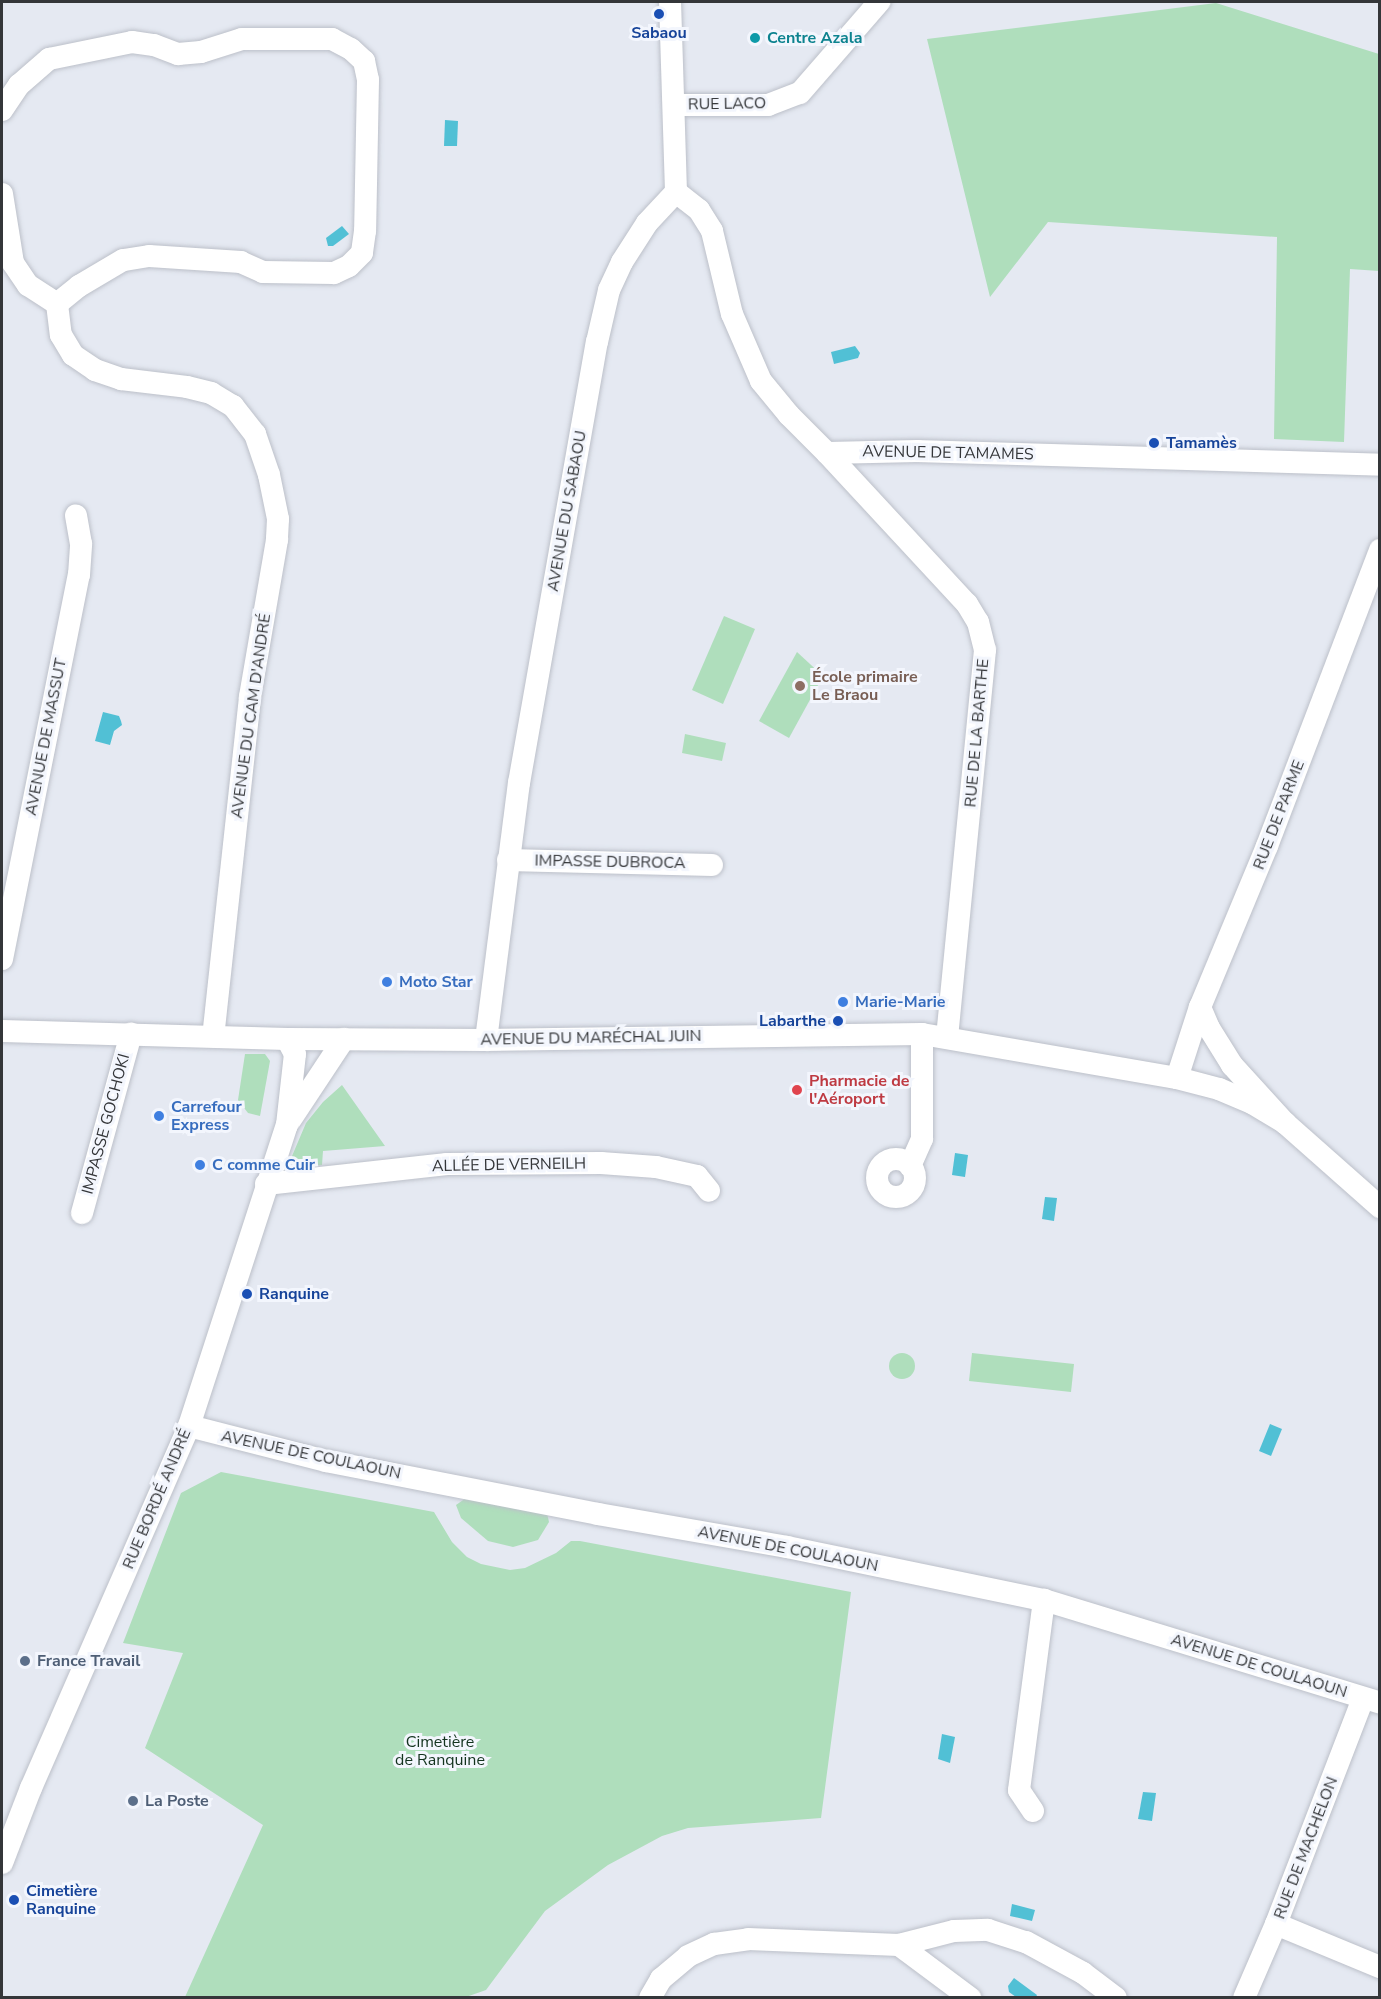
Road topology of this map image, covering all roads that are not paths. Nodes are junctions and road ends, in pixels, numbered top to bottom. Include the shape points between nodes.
1 (670, 2) edge
2 (875, 5) edge
3 (675, 105) junction
4 (2, 110) edge
5 (676, 192) junction
6 (2, 194) edge
7 (57, 304) junction
8 (826, 453) junction
9 (1380, 465) edge
10 (76, 515) dead end
11 (1380, 550) edge
12 (508, 860) junction
13 (712, 865) dead end
14 (2, 958) edge
15 (1200, 1006) junction
16 (2, 1031) edge
17 (131, 1034) junction
18 (922, 1034) junction
19 (213, 1036) junction
20 (947, 1036) junction
21 (287, 1039) junction
22 (344, 1039) junction
23 (486, 1040) junction
24 (1177, 1078) junction
25 (1286, 1123) junction
26 (286, 1125) junction
27 (910, 1166) dead end
28 (266, 1184) junction
29 (709, 1191) dead end
30 (1380, 1207) edge
31 (82, 1213) dead end
32 (189, 1426) junction
33 (1044, 1600) junction
34 (1371, 1700) edge
35 (1033, 1811) dead end
36 (2, 1863) edge
37 (1276, 1924) junction
38 (899, 1945) junction
39 (1380, 1967) edge
40 (650, 1998) edge
41 (970, 1998) edge
42 (1116, 1998) edge
43 (1244, 1998) edge

1 - 3 street
2 - 3 street, RUE LACO via 800,93 768,105
3 - 5 street
4 - 7 street via 19,85 49,59 132,42 178,54 201,52 242,39 332,39 364,61 368,80 365,231 362,253 349,266 334,273 263,272 241,262 150,256 123,260
5 - 8 street via 699,210 712,231 732,314 761,381
5 - 12 street, AVENUE DU SABAOU via 647,223 609,290
6 - 7 street via 13,263 28,285
7 - 19 street, AVENUE DU CAM D'ANDRÉ via 61,335 74,355 95,370 120,379 211,393 233,406 255,434 269,475 278,519 277,540 250,697
8 - 9 street, AVENUE DE TAMAMES via 887,450
8 - 20 street, RUE DE LA BARTHE via 967,604 978,622 985,650
10 - 14 street, AVENUE DE MASSUT via 81,544 79,575
11 - 15 street, RUE DE PARME via 1267,846
12 - 13 street, IMPASSE DUBROCA
12 - 23 street, AVENUE DU SABAOU
15 - 24 street, RUE DE PARME
15 - 25 street via 1232,1065
16 - 17 street, AVENUE DU MARÉCHAL JUIN
17 - 19 street, AVENUE DU MARÉCHAL JUIN
17 - 31 street, IMPASSE GOCHOKI
18 - 20 street, AVENUE DU MARÉCHAL JUIN
18 - 23 street, AVENUE DU MARÉCHAL JUIN
18 - 27 street via 922,1139
19 - 21 street, AVENUE DU MARÉCHAL JUIN
20 - 24 street, AVENUE DU MARÉCHAL JUIN
21 - 22 street, AVENUE DU MARÉCHAL JUIN
21 - 26 street, RUE BORDÉ ANDRÉ via 295,1054
22 - 23 street, AVENUE DU MARÉCHAL JUIN
22 - 26 street, RUE BORDÉ ANDRÉ
24 - 25 street, AVENUE DU MARÉCHAL JUIN via 1219,1089
25 - 30 street
26 - 28 street, RUE BORDÉ ANDRÉ
28 - 29 street, ALLÉE DE VERNEILH via 447,1164 601,1163 656,1167 697,1176
28 - 32 street, RUE BORDÉ ANDRÉ
32 - 33 street, AVENUE DE COULAOUN via 326,1461 787,1546
32 - 36 street, RUE BORDÉ ANDRÉ via 30,1788
33 - 34 street, AVENUE DE COULAOUN
33 - 35 street via 1019,1790
34 - 37 street, RUE DE MACHELON
37 - 39 street
37 - 43 street, RUE DE MACHELON
38 - 40 street via 748,1939 714,1944 688,1956 661,1979
38 - 41 street
38 - 42 street via 954,1931 988,1930 1026,1942 1083,1973

